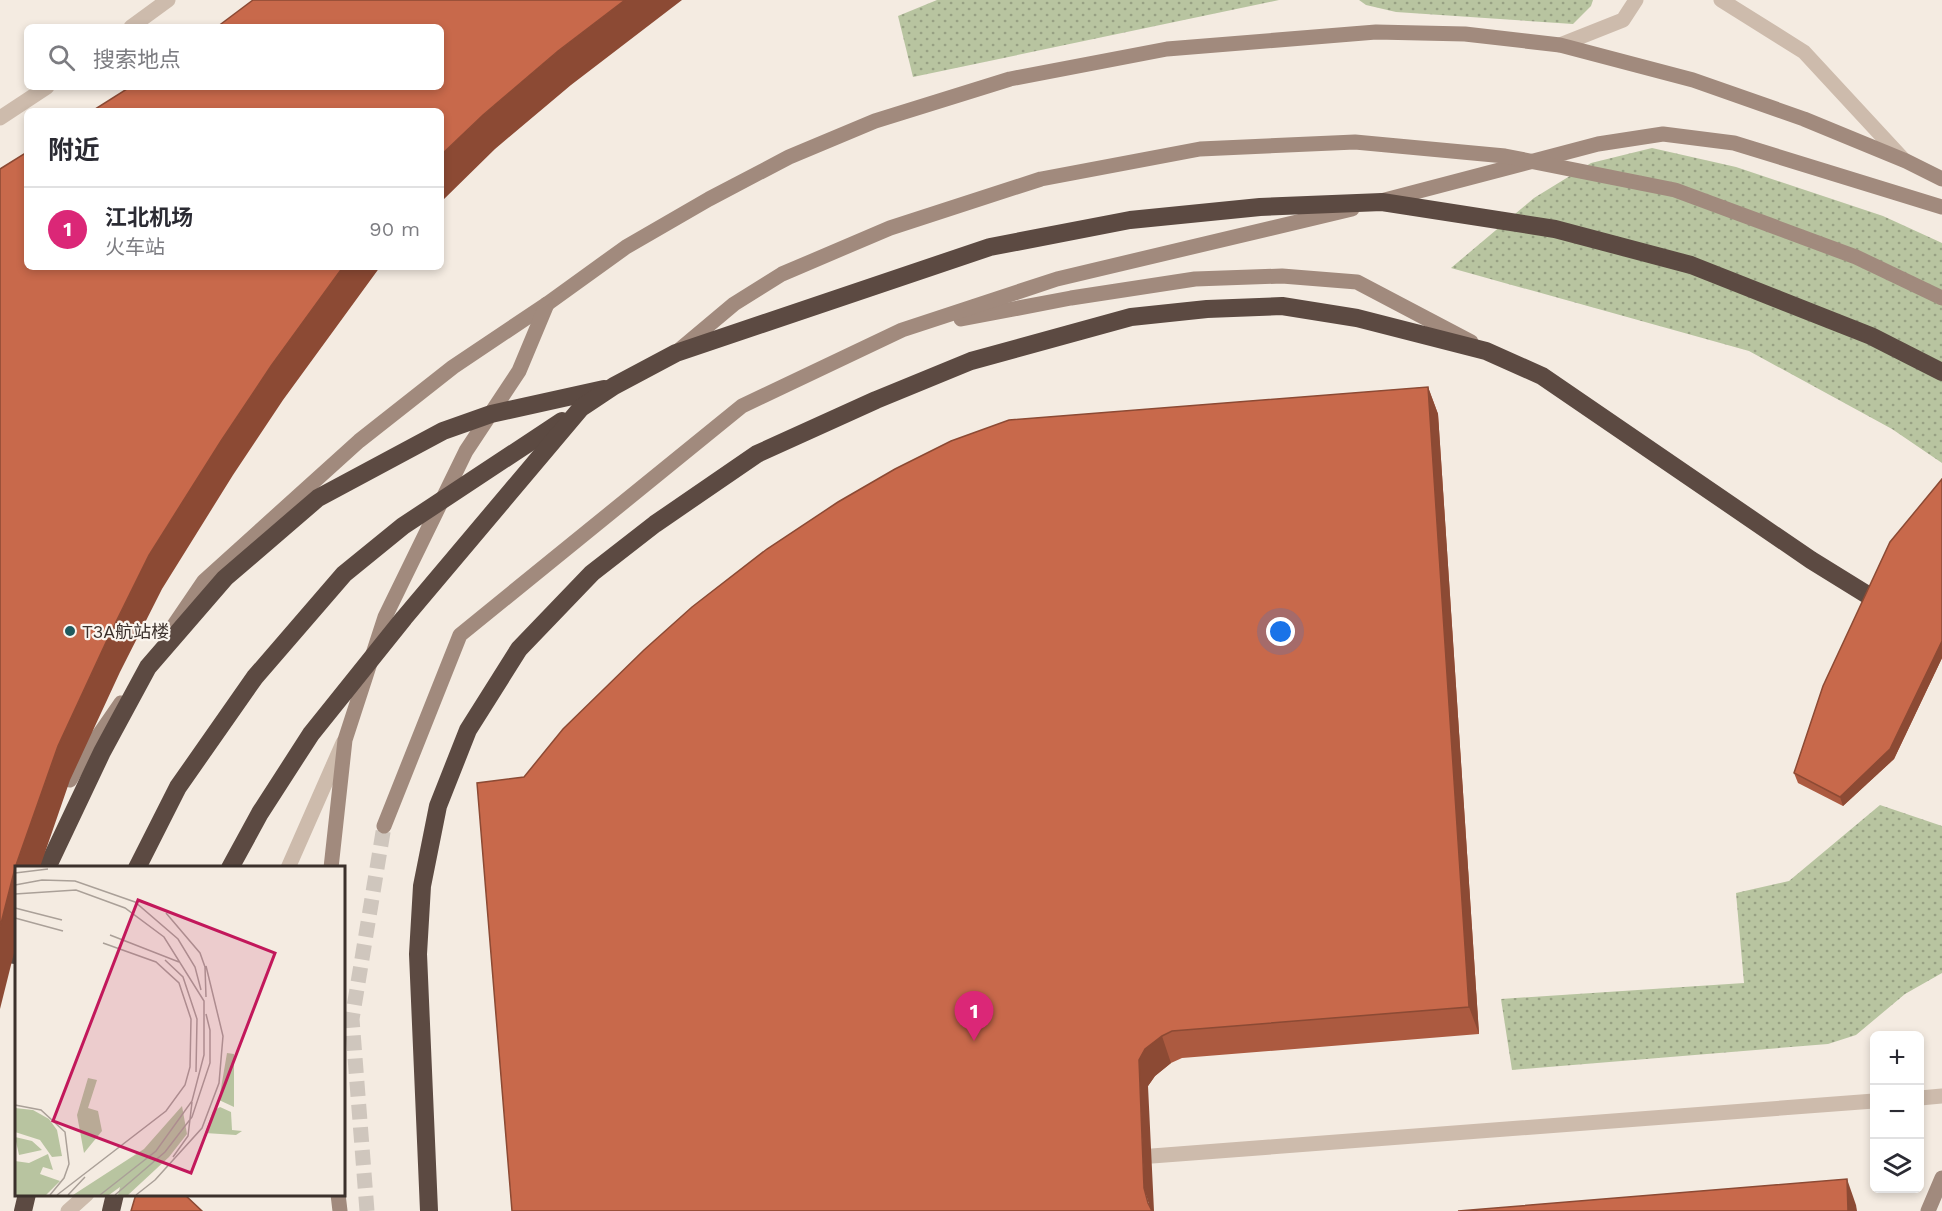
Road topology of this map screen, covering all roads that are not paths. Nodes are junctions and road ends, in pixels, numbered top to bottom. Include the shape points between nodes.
1 (168, 0) edge
2 (1636, 0) edge
3 (1721, 0) edge
4 (135, 24) edge
5 (1560, 45) junction
6 (42, 90) edge
7 (0, 118) edge
8 (1904, 160) junction
9 (1942, 179) edge
10 (1942, 207) edge
11 (1942, 298) edge
12 (547, 304) junction
13 (902, 330) junction
14 (1486, 351) junction
15 (676, 352) junction
16 (1942, 372) edge
17 (614, 386) junction
18 (581, 408) junction
19 (1902, 617) edge
20 (345, 740) junction
21 (70, 780) dead end
22 (384, 826) tunnel mouth
23 (47, 866) edge
24 (138, 866) edge
25 (231, 866) edge
26 (288, 866) edge
27 (331, 866) edge
28 (1942, 1096) edge
29 (1924, 1098) edge
30 (1870, 1101) edge
31 (1152, 1156) dead end
32 (1942, 1178) edge
33 (27, 1196) edge
34 (85, 1196) edge
35 (115, 1196) edge
36 (338, 1196) edge
37 (23, 1211) edge
38 (68, 1211) edge
39 (111, 1211) edge
40 (340, 1211) edge
41 (429, 1211) edge
42 (1928, 1211) edge

1 - 4 lane
2 - 5 lane via 1623,20
3 - 8 lane via 1804,52
5 - 8 main road via 1693,80
5 - 12 main road via 1466,34 1376,32 1167,49 1010,79 875,121 789,157 626,247
6 - 7 lane
8 - 9 main road
10 - 13 main road via 1734,143 1663,134 1598,144 1057,279
11 - 15 main road via 1856,257 1675,190 1505,156 1355,142 1200,148 1041,179 890,228 782,274 734,304
12 - 20 main road via 519,370 466,451 384,617
12 - 21 main road via 453,367 359,441 204,581
13 - 14 main road via 1195,279 1282,276 1357,282
13 - 22 main road via 742,406 460,635
14 - 19 highway via 1542,376 1811,560
14 - 41 highway via 1357,318 1282,306 1131,317 971,361 757,454 592,573 519,650 468,730 438,806 422,886 418,954
15 - 16 highway via 990,247 1130,220 1260,207 1382,202 1555,229 1691,265 1871,336
15 - 17 highway
17 - 18 highway
17 - 23 highway via 491,414 443,431 318,498 225,578 148,667
18 - 24 highway via 403,526 344,574 255,677 178,787
18 - 25 highway via 310,734
20 - 26 lane
20 - 27 main road
28 - 29 lane
30 - 31 lane
32 - 42 main road
33 - 37 highway
34 - 38 lane
35 - 39 highway
36 - 40 main road

